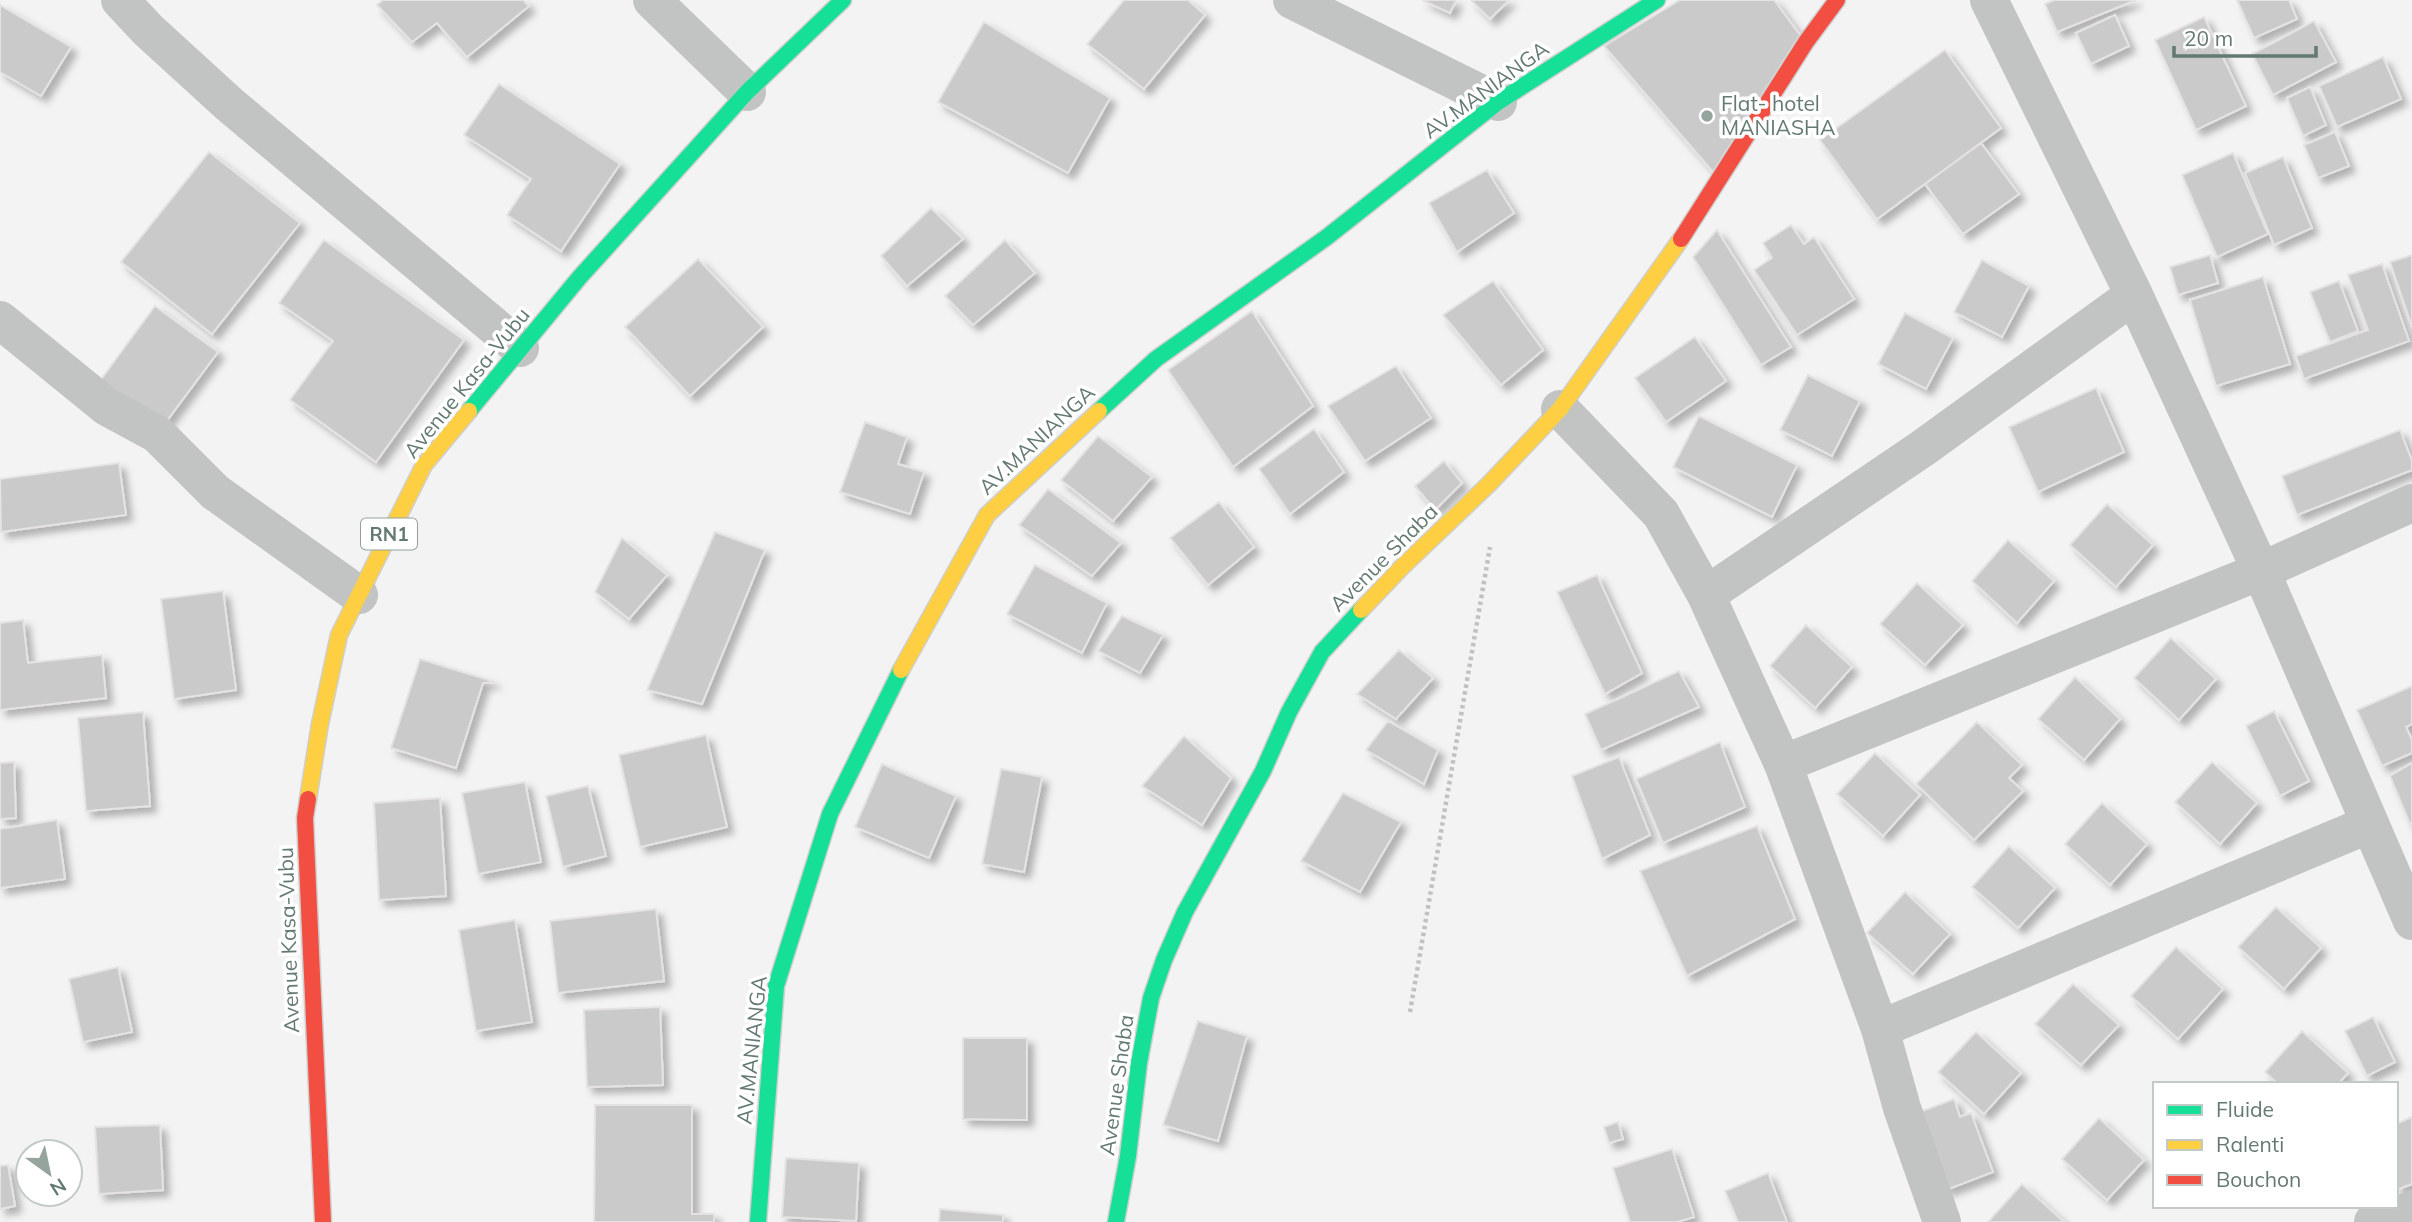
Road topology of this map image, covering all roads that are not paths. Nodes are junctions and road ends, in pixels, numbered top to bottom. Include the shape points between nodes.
1 (120, 0) edge
2 (652, 0) edge
3 (843, 0) edge
4 (1292, 0) edge
5 (1657, 0) edge
6 (1837, 0) edge
7 (1989, 0) edge
8 (747, 92) junction
9 (1498, 102) junction
10 (2134, 295) junction
11 (0, 320) edge
12 (520, 348) junction
13 (1560, 409) junction
14 (2412, 503) edge
15 (2261, 571) junction
16 (359, 595) junction
17 (1706, 595) junction
18 (1783, 764) junction
19 (2370, 824) junction
20 (2412, 921) edge
21 (1880, 1029) junction
22 (2412, 1210) edge
23 (323, 1222) edge
24 (758, 1222) edge
25 (1116, 1222) edge
26 (1942, 1222) edge
27 (2373, 1222) edge

1 - 12 street via 229,104
2 - 8 street
3 - 8 main road, Avenue Kasa-Vubu / RN1
4 - 9 street
5 - 9 main road, AV.MANIANGA
6 - 13 main road, Avenue Shaba via 1669,257
7 - 10 street
8 - 12 main road, Avenue Kasa-Vubu / RN1
9 - 24 main road, AV.MANIANGA via 1327,237 1156,359 987,515 908,655 830,814 776,986
10 - 15 street
10 - 17 street via 1923,448
11 - 16 street via 107,407 157,434 215,492
12 - 16 main road, Avenue Kasa-Vubu / RN1 via 424,465
13 - 17 street via 1661,514
13 - 25 main road, Avenue Shaba via 1322,652 1295,700 1164,960 1139,1063
14 - 15 street
15 - 18 street
15 - 19 street
16 - 23 main road, Avenue Kasa-Vubu / RN1 via 339,635 305,818
17 - 18 street
18 - 21 street
19 - 20 street
19 - 21 street
21 - 26 street
22 - 27 street

